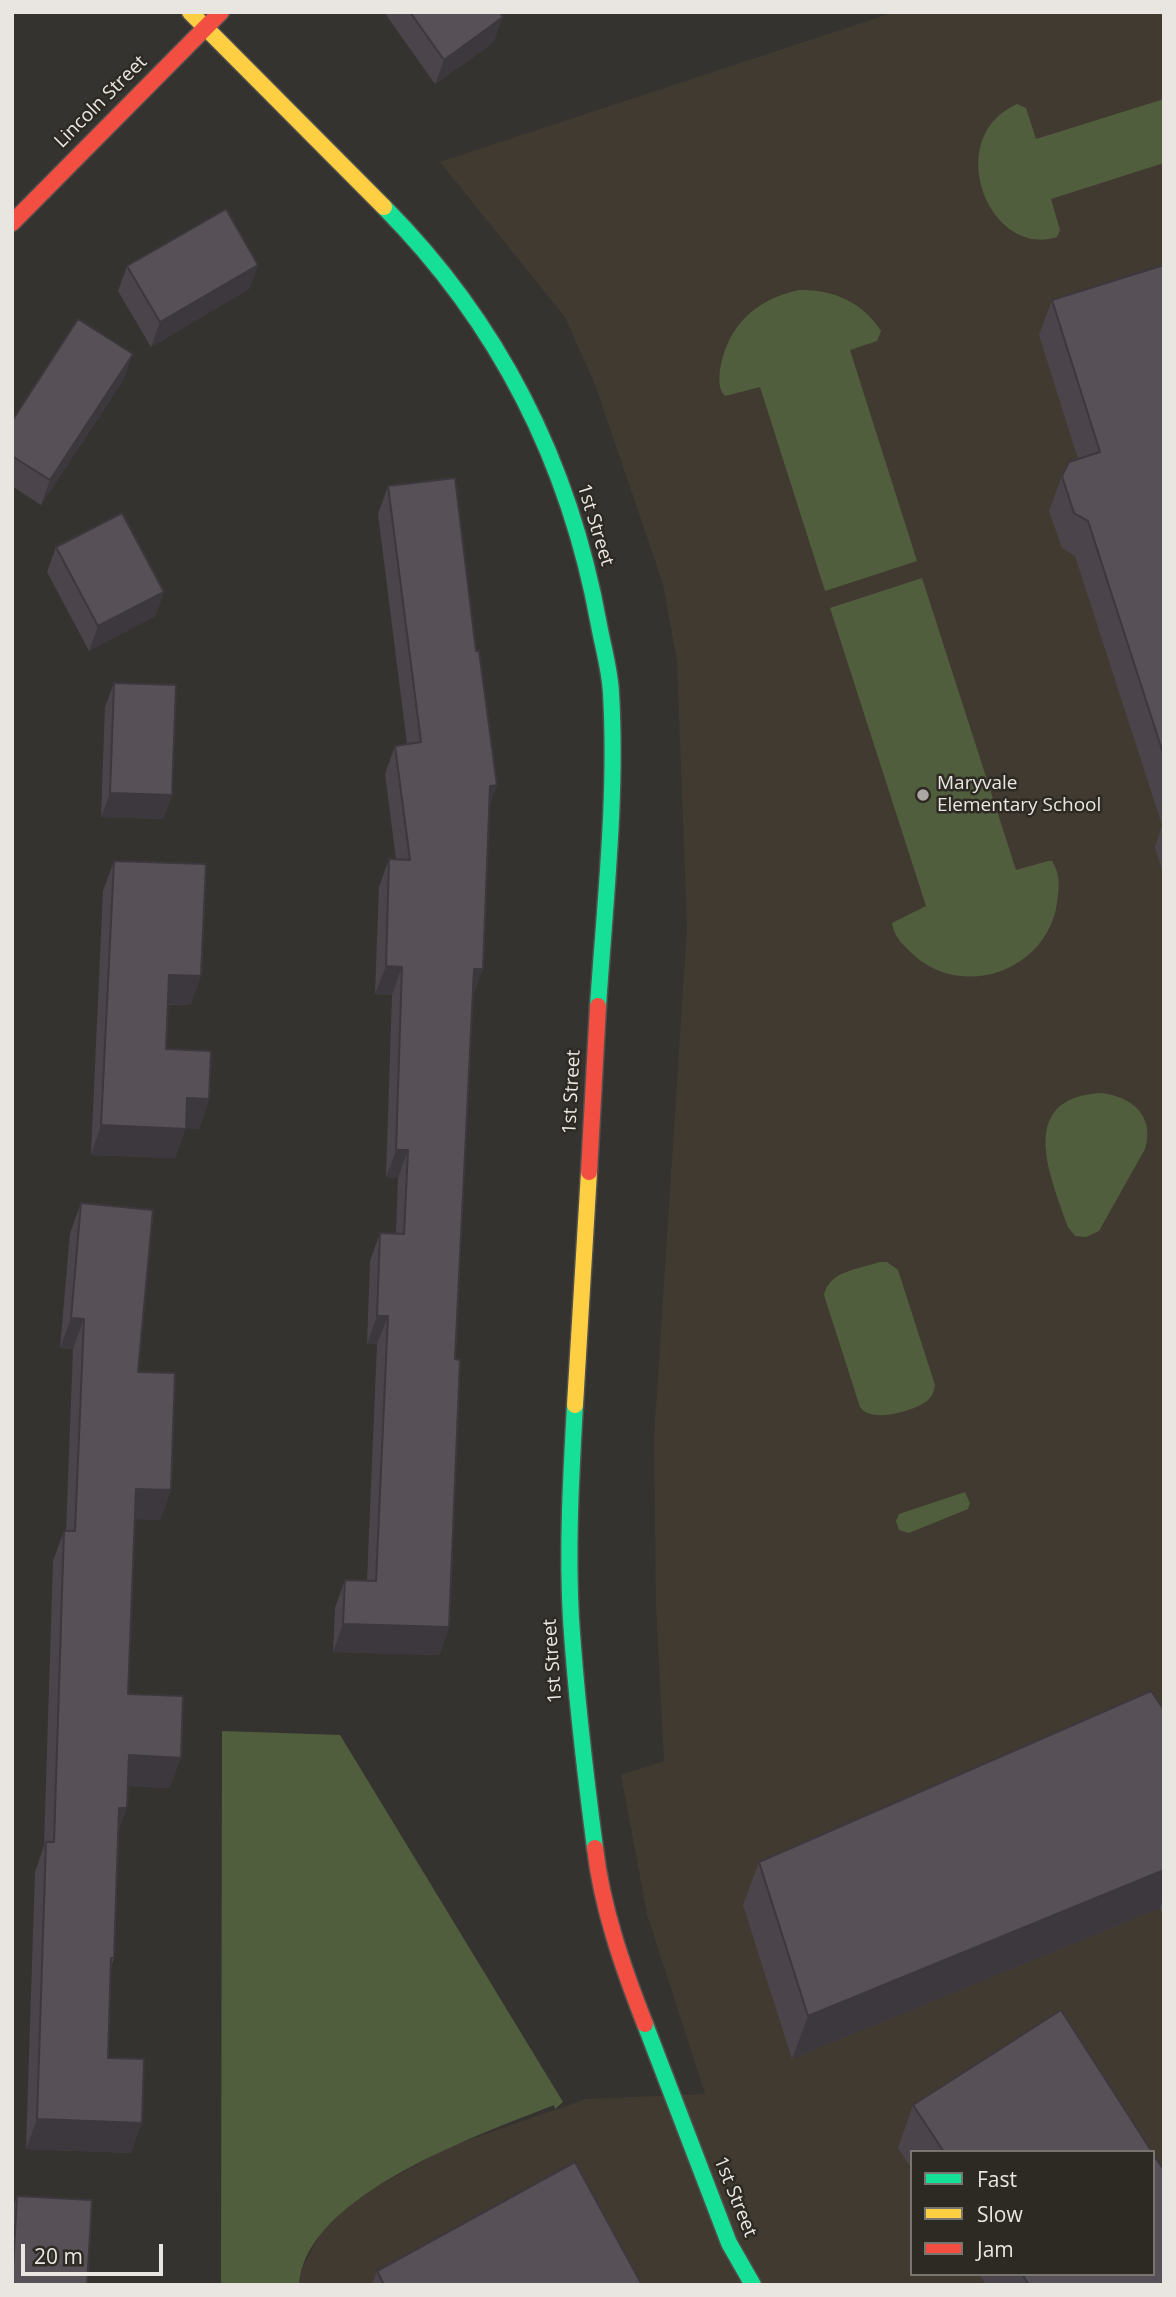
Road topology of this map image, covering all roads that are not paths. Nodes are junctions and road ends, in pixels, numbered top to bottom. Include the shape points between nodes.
1 (190, 12) edge
2 (221, 12) edge
3 (205, 27) junction
4 (12, 223) edge
5 (753, 2285) edge

1 - 3 street, 1st Street
2 - 3 street, Lincoln Street
3 - 4 street, Lincoln Street
3 - 5 street, 1st Street via 449,277 500,354 539,427 571,509 593,591 611,691 611,793 571,1470 571,1616 578,1713 598,1875 625,1973 729,2244

